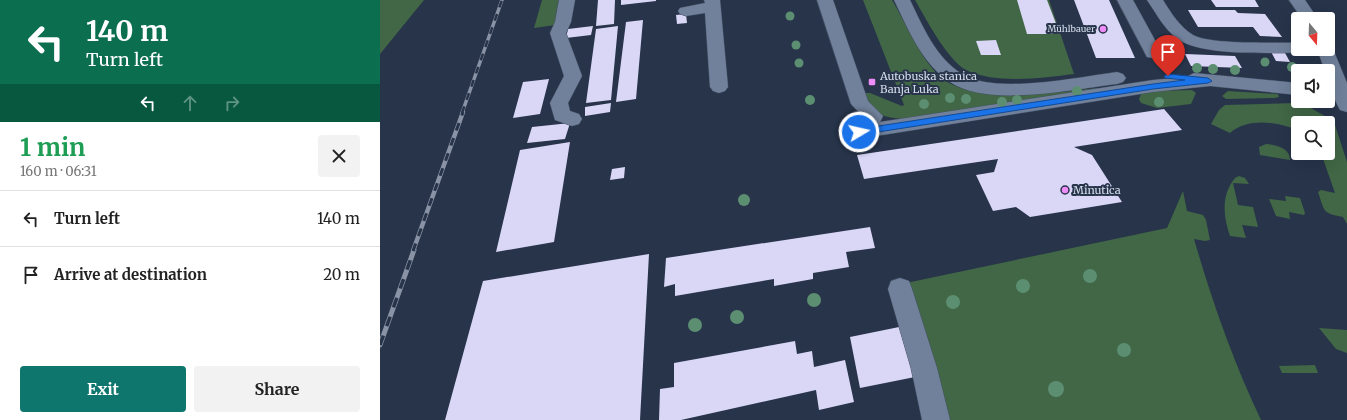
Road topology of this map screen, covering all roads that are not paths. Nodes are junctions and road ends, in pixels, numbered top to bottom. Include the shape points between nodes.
1 (567, 0) edge
2 (825, 0) edge
3 (902, 0) edge
4 (1125, 0) edge
5 (1155, 0) edge
6 (1297, 0) edge
7 (712, 3) edge
8 (686, 10) dead end
9 (1305, 12) edge
10 (1291, 48) edge
11 (1154, 53) dead end
12 (1328, 56) edge
13 (1208, 81) junction
14 (719, 87) dead end
15 (1291, 88) edge
16 (1339, 97) edge
17 (572, 119) dead end
18 (900, 289) dead end
19 (936, 420) edge

1 - 17 street via 558,33 573,76 559,103 562,115
2 - 13 street via 860,104 873,116 871,121 856,131 995,117 1153,86
3 - 13 street via 934,57 958,80 982,88 1013,89 1136,76 1168,76
4 - 11 street
5 - 10 street via 1173,27 1184,38 1193,42 1205,45
6 - 9 street
7 - 8 street
7 - 14 street
12 - 16 street
13 - 15 street
18 - 19 street via 924,368

